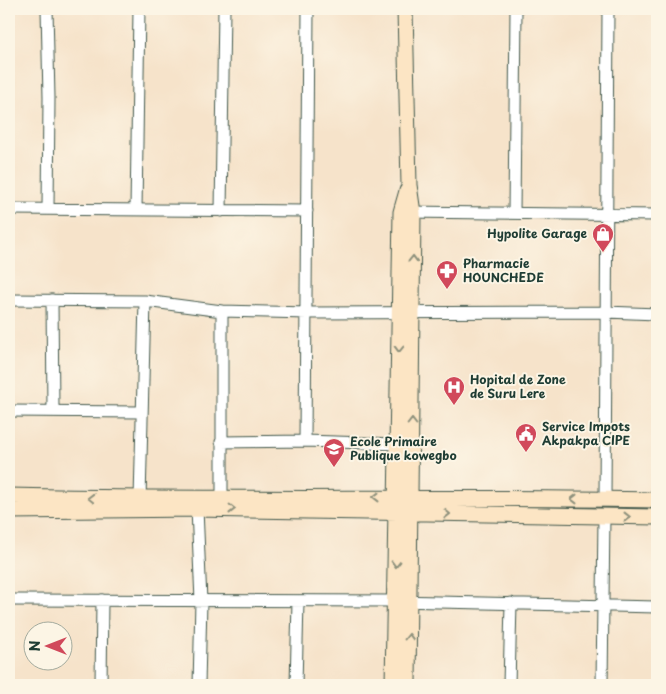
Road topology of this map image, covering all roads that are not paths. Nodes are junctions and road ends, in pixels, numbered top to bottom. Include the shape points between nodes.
1 (47, 9) edge
2 (139, 9) edge
3 (224, 9) edge
4 (308, 9) edge
5 (405, 9) edge
6 (516, 9) edge
7 (608, 9) edge
8 (9, 209) edge
9 (48, 209) junction
10 (136, 210) junction
11 (222, 211) junction
12 (307, 211) junction
13 (407, 212) junction
14 (514, 213) junction
15 (657, 215) edge
16 (606, 216) junction
17 (9, 300) edge
18 (52, 300) junction
19 (145, 300) junction
20 (222, 311) junction
21 (606, 312) junction
22 (307, 313) junction
23 (406, 313) junction
24 (657, 314) edge
25 (53, 410) junction
26 (9, 411) edge
27 (141, 412) junction
28 (305, 441) junction
29 (222, 442) junction
30 (397, 444) junction
31 (9, 496) edge
32 (222, 497) junction
33 (404, 497) junction
34 (140, 499) junction
35 (604, 499) junction
36 (657, 500) edge
37 (197, 509) junction
38 (9, 511) edge
39 (403, 513) junction
40 (604, 517) junction
41 (657, 517) edge
42 (9, 600) edge
43 (102, 600) junction
44 (201, 600) junction
45 (298, 601) junction
46 (402, 601) junction
47 (511, 603) junction
48 (603, 605) junction
49 (657, 607) edge
50 (101, 685) edge
51 (200, 685) edge
52 (296, 685) edge
53 (393, 685) edge
54 (408, 685) edge
55 (509, 685) edge
56 (602, 685) edge

1 - 9 street
2 - 10 street
3 - 11 street
4 - 12 street
5 - 13 street
6 - 14 street
7 - 16 street
8 - 9 street
9 - 10 street
10 - 11 street
11 - 12 street
12 - 22 street
13 - 14 street
13 - 23 street
14 - 16 street
15 - 16 street
16 - 21 street
17 - 18 street
18 - 19 street
18 - 25 street
19 - 20 street
19 - 27 street
20 - 22 street
20 - 29 street
21 - 23 street
21 - 24 street
21 - 35 street
22 - 23 street
22 - 28 street
23 -> 30 street
33 -> 23 street
25 - 26 street
25 - 27 street
27 - 34 street
28 - 29 street
28 - 30 street
29 - 32 street
30 - 33 street
34 -> 31 street
33 -> 32 street
32 - 34 street
35 -> 33 street
33 - 39 street
35 - 36 street
37 - 38 street
37 -> 39 street
37 - 44 street
39 -> 40 street
39 - 46 street
40 -> 41 street
40 - 48 street
42 - 43 street
43 - 44 street
43 - 50 street
44 - 45 street
44 - 51 street
45 - 46 street
45 - 52 street
46 - 47 street
46 - 53 street
54 -> 46 street
47 - 48 street
47 - 55 street
48 - 49 street
48 - 56 street

